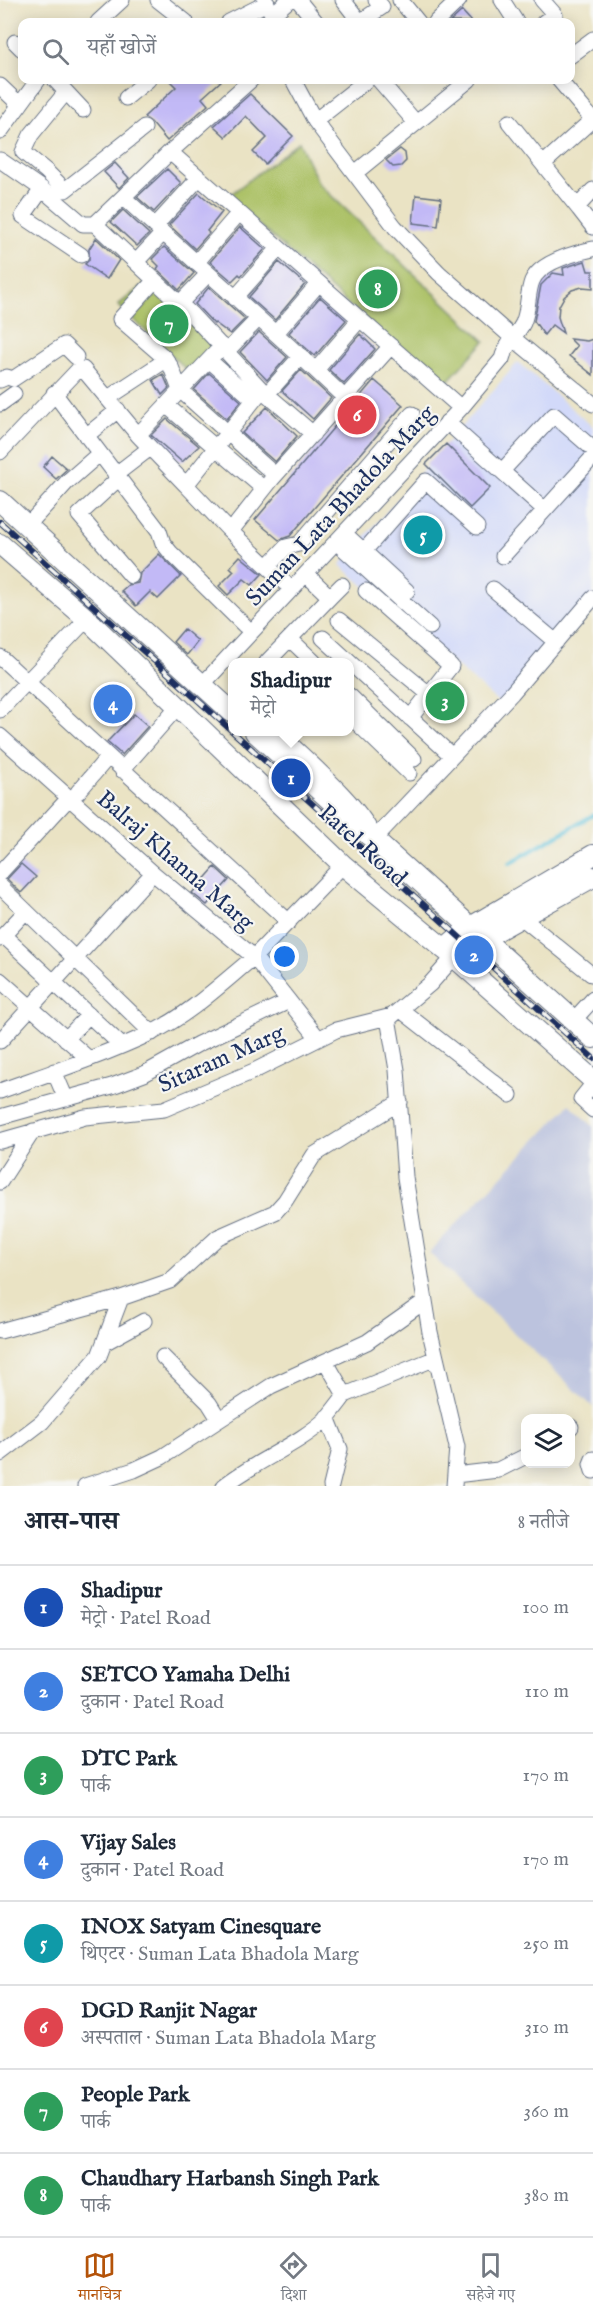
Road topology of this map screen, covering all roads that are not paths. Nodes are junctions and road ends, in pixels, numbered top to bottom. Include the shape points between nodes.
1 (122, 0) edge
2 (158, 0) edge
3 (289, 0) edge
4 (298, 0) edge
5 (343, 0) edge
6 (376, 0) edge
7 (399, 0) edge
8 (459, 0) edge
9 (502, 0) edge
10 (542, 0) edge
11 (270, 10) edge
12 (102, 18) edge
13 (181, 18) edge
14 (243, 18) edge
15 (313, 18) edge
16 (357, 18) edge
17 (366, 18) edge
18 (415, 18) edge
19 (440, 18) edge
20 (513, 18) edge
21 (550, 18) edge
22 (593, 39) edge
23 (575, 52) edge
24 (35, 84) edge
25 (59, 84) edge
26 (143, 84) edge
27 (246, 84) edge
28 (296, 84) edge
29 (362, 84) edge
30 (383, 84) edge
31 (464, 84) edge
32 (562, 84) edge
33 (0, 86) edge
34 (66, 92) junction
35 (126, 98) dead end
36 (20, 105) junction
37 (83, 110) dead end
38 (593, 119) edge
39 (315, 121) junction
40 (509, 122) dead end
41 (416, 123) junction
42 (144, 128) dead end
43 (0, 132) edge
44 (170, 152) junction
45 (0, 160) edge
46 (543, 164) junction
47 (355, 174) junction
48 (199, 178) junction
49 (42, 189) junction
50 (593, 190) edge
51 (123, 197) junction
52 (579, 209) junction
53 (239, 213) junction
54 (95, 224) junction
55 (593, 227) edge
56 (159, 229) junction
57 (279, 248) junction
58 (593, 249) edge
59 (81, 255) dead end
60 (136, 262) junction
61 (196, 263) junction
62 (208, 274) junction
63 (155, 280) junction
64 (320, 284) junction
65 (235, 298) junction
66 (180, 303) junction
67 (258, 319) junction
68 (360, 319) junction
69 (276, 333) junction
70 (509, 345) junction
71 (391, 346) junction
72 (225, 348) junction
73 (301, 356) junction
74 (76, 357) dead end
75 (166, 360) junction
76 (209, 360) junction
77 (316, 370) junction
78 (0, 380) edge
79 (180, 390) junction
80 (54, 393) junction
81 (14, 394) dead end
82 (261, 395) junction
83 (345, 398) junction
84 (0, 404) edge
85 (113, 404) junction
86 (457, 404) junction
87 (593, 404) edge
88 (166, 405) junction
89 (412, 414) dead end
90 (447, 422) junction
91 (228, 433) junction
92 (313, 434) junction
93 (138, 435) junction
94 (86, 436) junction
95 (150, 448) junction
96 (216, 448) junction
97 (593, 449) edge
98 (0, 452) edge
99 (99, 454) junction
100 (593, 457) edge
101 (410, 463) junction
102 (502, 471) junction
103 (275, 476) junction
104 (116, 477) junction
105 (426, 481) junction
106 (186, 485) junction
107 (264, 489) junction
108 (0, 501) edge
109 (546, 510) junction
110 (27, 526) junction
111 (477, 527) dead end
112 (231, 531) junction
113 (340, 538) junction
114 (0, 544) edge
115 (364, 551) junction
116 (503, 556) dead end
117 (268, 566) junction
118 (306, 574) junction
119 (130, 576) dead end
120 (285, 583) junction
121 (342, 585) dead end
122 (493, 589) dead end
123 (366, 591) dead end
124 (407, 591) dead end
125 (330, 597) junction
126 (593, 598) edge
127 (87, 619) junction
128 (339, 620) dead end
129 (245, 626) junction
130 (430, 627) dead end
131 (323, 638) dead end
132 (290, 639) junction
133 (556, 642) junction
134 (0, 657) edge
135 (272, 658) edge
136 (309, 658) edge
137 (345, 658) edge
138 (354, 666) edge
139 (27, 682) junction
140 (199, 682) junction
141 (429, 694) junction
142 (354, 701) edge
143 (228, 703) edge
144 (179, 705) junction
145 (0, 710) edge
146 (411, 718) junction
147 (354, 719) edge
148 (0, 736) edge
149 (259, 736) edge
150 (282, 736) edge
151 (452, 756) junction
152 (108, 757) junction
153 (122, 770) junction
154 (74, 795) junction
155 (374, 838) junction
156 (593, 855) edge
157 (343, 865) junction
158 (0, 873) edge
159 (153, 873) junction
160 (593, 877) edge
161 (1, 889) edge
162 (26, 911) junction
163 (521, 917) junction
164 (288, 922) junction
165 (3, 930) edge
166 (475, 933) junction
167 (449, 953) junction
168 (254, 957) junction
169 (75, 958) junction
170 (591, 974) dead end
171 (0, 980) edge
172 (53, 982) junction
173 (593, 999) edge
174 (289, 1001) junction
175 (30, 1007) junction
176 (394, 1014) junction
177 (89, 1015) junction
178 (573, 1021) junction
179 (152, 1033) junction
180 (318, 1038) junction
181 (593, 1038) edge
182 (66, 1039) junction
183 (0, 1041) edge
184 (121, 1046) junction
185 (89, 1059) junction
186 (54, 1071) junction
187 (593, 1080) edge
188 (593, 1084) edge
189 (0, 1091) edge
190 (510, 1095) dead end
191 (66, 1099) junction
192 (400, 1102) junction
193 (593, 1110) edge
194 (0, 1117) edge
195 (33, 1131) junction
196 (0, 1140) edge
197 (0, 1182) edge
198 (121, 1298) junction
199 (425, 1301) junction
200 (144, 1322) dead end
201 (0, 1331) edge
202 (104, 1343) junction
203 (163, 1357) dead end
204 (436, 1358) junction
205 (326, 1362) junction
206 (345, 1395) junction
207 (327, 1417) junction
208 (219, 1419) junction
209 (0, 1454) edge
210 (521, 1458) edge
211 (593, 1459) edge
212 (593, 1471) edge
213 (455, 1481) edge
214 (85, 1486) edge
215 (224, 1486) edge
216 (331, 1486) edge

1 - 12 street
2 - 13 street
3 - 11 street
4 - 15 street
5 - 16 street
6 - 17 street via 382,7
7 - 18 street
8 - 19 street
9 - 20 street
10 - 21 street via 555,15
11 - 14 street
22 - 23 street
24 - 36 street
25 - 34 street
26 - 35 street
27 - 44 street
28 - 39 street
29 - 39 street
30 - 41 street
31 - 41 street
32 - 38 street
33 - 36 street
34 - 37 street
34 - 42 street via 31,135 23,152 65,190
36 - 43 street
38 - 46 street
39 - 47 street
40 - 46 street
41 - 47 street
44 - 48 street
44 - 51 street
45 - 49 street
46 - 52 street
47 - 70 street via 395,227
48 - 53 street
48 - 56 street
49 - 54 street via 83,224
49 - 59 street via 23,216
50 - 52 street
51 - 54 street
51 - 56 street
52 - 55 street
53 - 57 street
53 - 61 street
54 - 60 street
56 - 60 street
56 - 61 street
57 - 64 street
57 - 65 street
58 - 70 street via 570,254 536,275 525,316
60 - 63 street
61 - 62 street
62 - 65 street
62 - 66 street
63 - 66 street
63 - 75 street via 120,319
64 - 68 street
64 - 69 street
65 - 67 street
66 - 72 street
67 - 69 street
67 - 72 street
68 - 71 street
68 - 77 street
69 - 73 street
70 - 86 street, Suman Lata Bhadola Marg via 494,355
70 - 87 street
71 - 83 street
71 - 86 street
72 - 76 street
72 - 82 street
73 - 77 street
73 - 82 street
74 - 78 street via 64,345 14,379
75 - 79 street
75 - 85 street
76 - 79 street
76 - 82 street
77 - 83 street
79 - 88 street
79 - 91 street
80 - 85 street via 83,369
80 - 94 street
80 - 98 street
81 - 84 street
82 - 91 street
82 - 92 street
83 - 92 street
85 - 93 street
85 - 94 street
86 - 90 street, Suman Lata Bhadola Marg
86 - 120 street, Suman Lata Bhadola Marg
88 - 93 street
88 - 96 street
89 - 117 street via 299,544 286,547
90 - 101 street, Suman Lata Bhadola Marg
90 - 102 street
91 - 96 street
91 - 103 street
92 - 103 street
93 - 95 street
94 - 99 street
95 - 104 street
95 - 106 street
96 - 106 street
96 - 107 street
97 - 102 street via 554,415
99 - 104 street
99 - 110 street via 66,482
100 - 109 street
101 - 105 street
101 - 113 street, Suman Lata Bhadola Marg
102 - 109 street
103 - 107 street
104 - 119 street via 79,515
104 - 129 street via 159,531 170,552
105 - 111 street
105 - 115 street
106 - 112 street
107 - 112 street
108 - 110 main road
109 - 116 street
110 - 140 main road
112 - 117 street
113 - 115 street
113 - 118 street, Suman Lata Bhadola Marg
113 - 130 street
114 - 127 main road, Patel Road
115 - 124 street
117 - 120 street
118 - 125 street
118 - 140 street, Suman Lata Bhadola Marg
120 - 129 street, Suman Lata Bhadola Marg
121 - 125 street
122 - 133 street
123 - 141 street via 451,666
125 - 132 street
126 - 133 street
127 - 139 street
127 - 144 main road, Patel Road
128 - 141 street
129 - 140 street, Suman Lata Bhadola Marg
131 - 137 street
132 - 135 street
132 - 136 street
133 - 151 street
134 - 139 street
138 - 146 street
139 - 145 street
139 - 152 street
140 - 143 main road
141 - 146 street
142 - 147 street via 411,766
144 - 153 street
144 - 157 main road, Patel Road
146 - 151 street
148 - 154 street, Balraj Khanna Marg
149 - 155 main road, Patel Road
150 - 155 street via 358,811
151 - 155 street
152 - 153 street
152 - 154 street
153 - 164 street
154 - 158 street
154 - 159 street, Balraj Khanna Marg
155 - 166 main road, Patel Road
156 - 166 main road
157 - 164 street, Balraj Khanna Marg
157 - 167 main road, Patel Road
159 - 168 street, Balraj Khanna Marg
159 - 169 street
160 - 163 main road
161 - 162 street
162 - 165 street
162 - 169 street
163 - 166 main road
163 - 170 street
164 - 168 street, Balraj Khanna Marg
165 - 172 street
166 - 167 main road
166 - 178 main road, Patel Road
167 - 176 street via 430,984
167 - 187 main road, Patel Road
168 - 174 street
168 - 179 street via 190,1010
169 - 172 street
169 - 179 street
171 - 175 street
172 - 175 street
172 - 177 street
173 - 178 street
174 - 180 street
174 - 191 street via 144,1074
175 - 182 street
175 - 183 street
176 - 180 street, Sitaram Marg
176 - 190 street
176 - 192 street
177 - 182 street
177 - 184 street
178 - 181 main road, Patel Road
179 - 184 street
180 - 195 street, Sitaram Marg via 254,1071 164,1109 85,1116
182 - 185 street
184 - 185 street
185 - 186 street
186 - 189 street
186 - 191 street
188 - 193 street via 581,1099
191 - 194 street
192 - 198 street via 314,1155 275,1212 218,1237 170,1281
192 - 199 street via 405,1177
195 - 196 street, Sitaram Marg
195 - 197 street
198 - 201 street
198 - 202 street
199 - 204 street
199 - 205 street via 367,1342
200 - 202 street
202 - 209 street via 99,1356 42,1422
203 - 208 street via 209,1403
204 - 206 street
204 - 213 street via 457,1447
205 - 206 street
205 - 208 street via 271,1386
206 - 207 street
207 - 215 street
207 - 216 street via 340,1449
208 - 214 street via 146,1465
210 - 213 street via 498,1470
211 - 212 street

